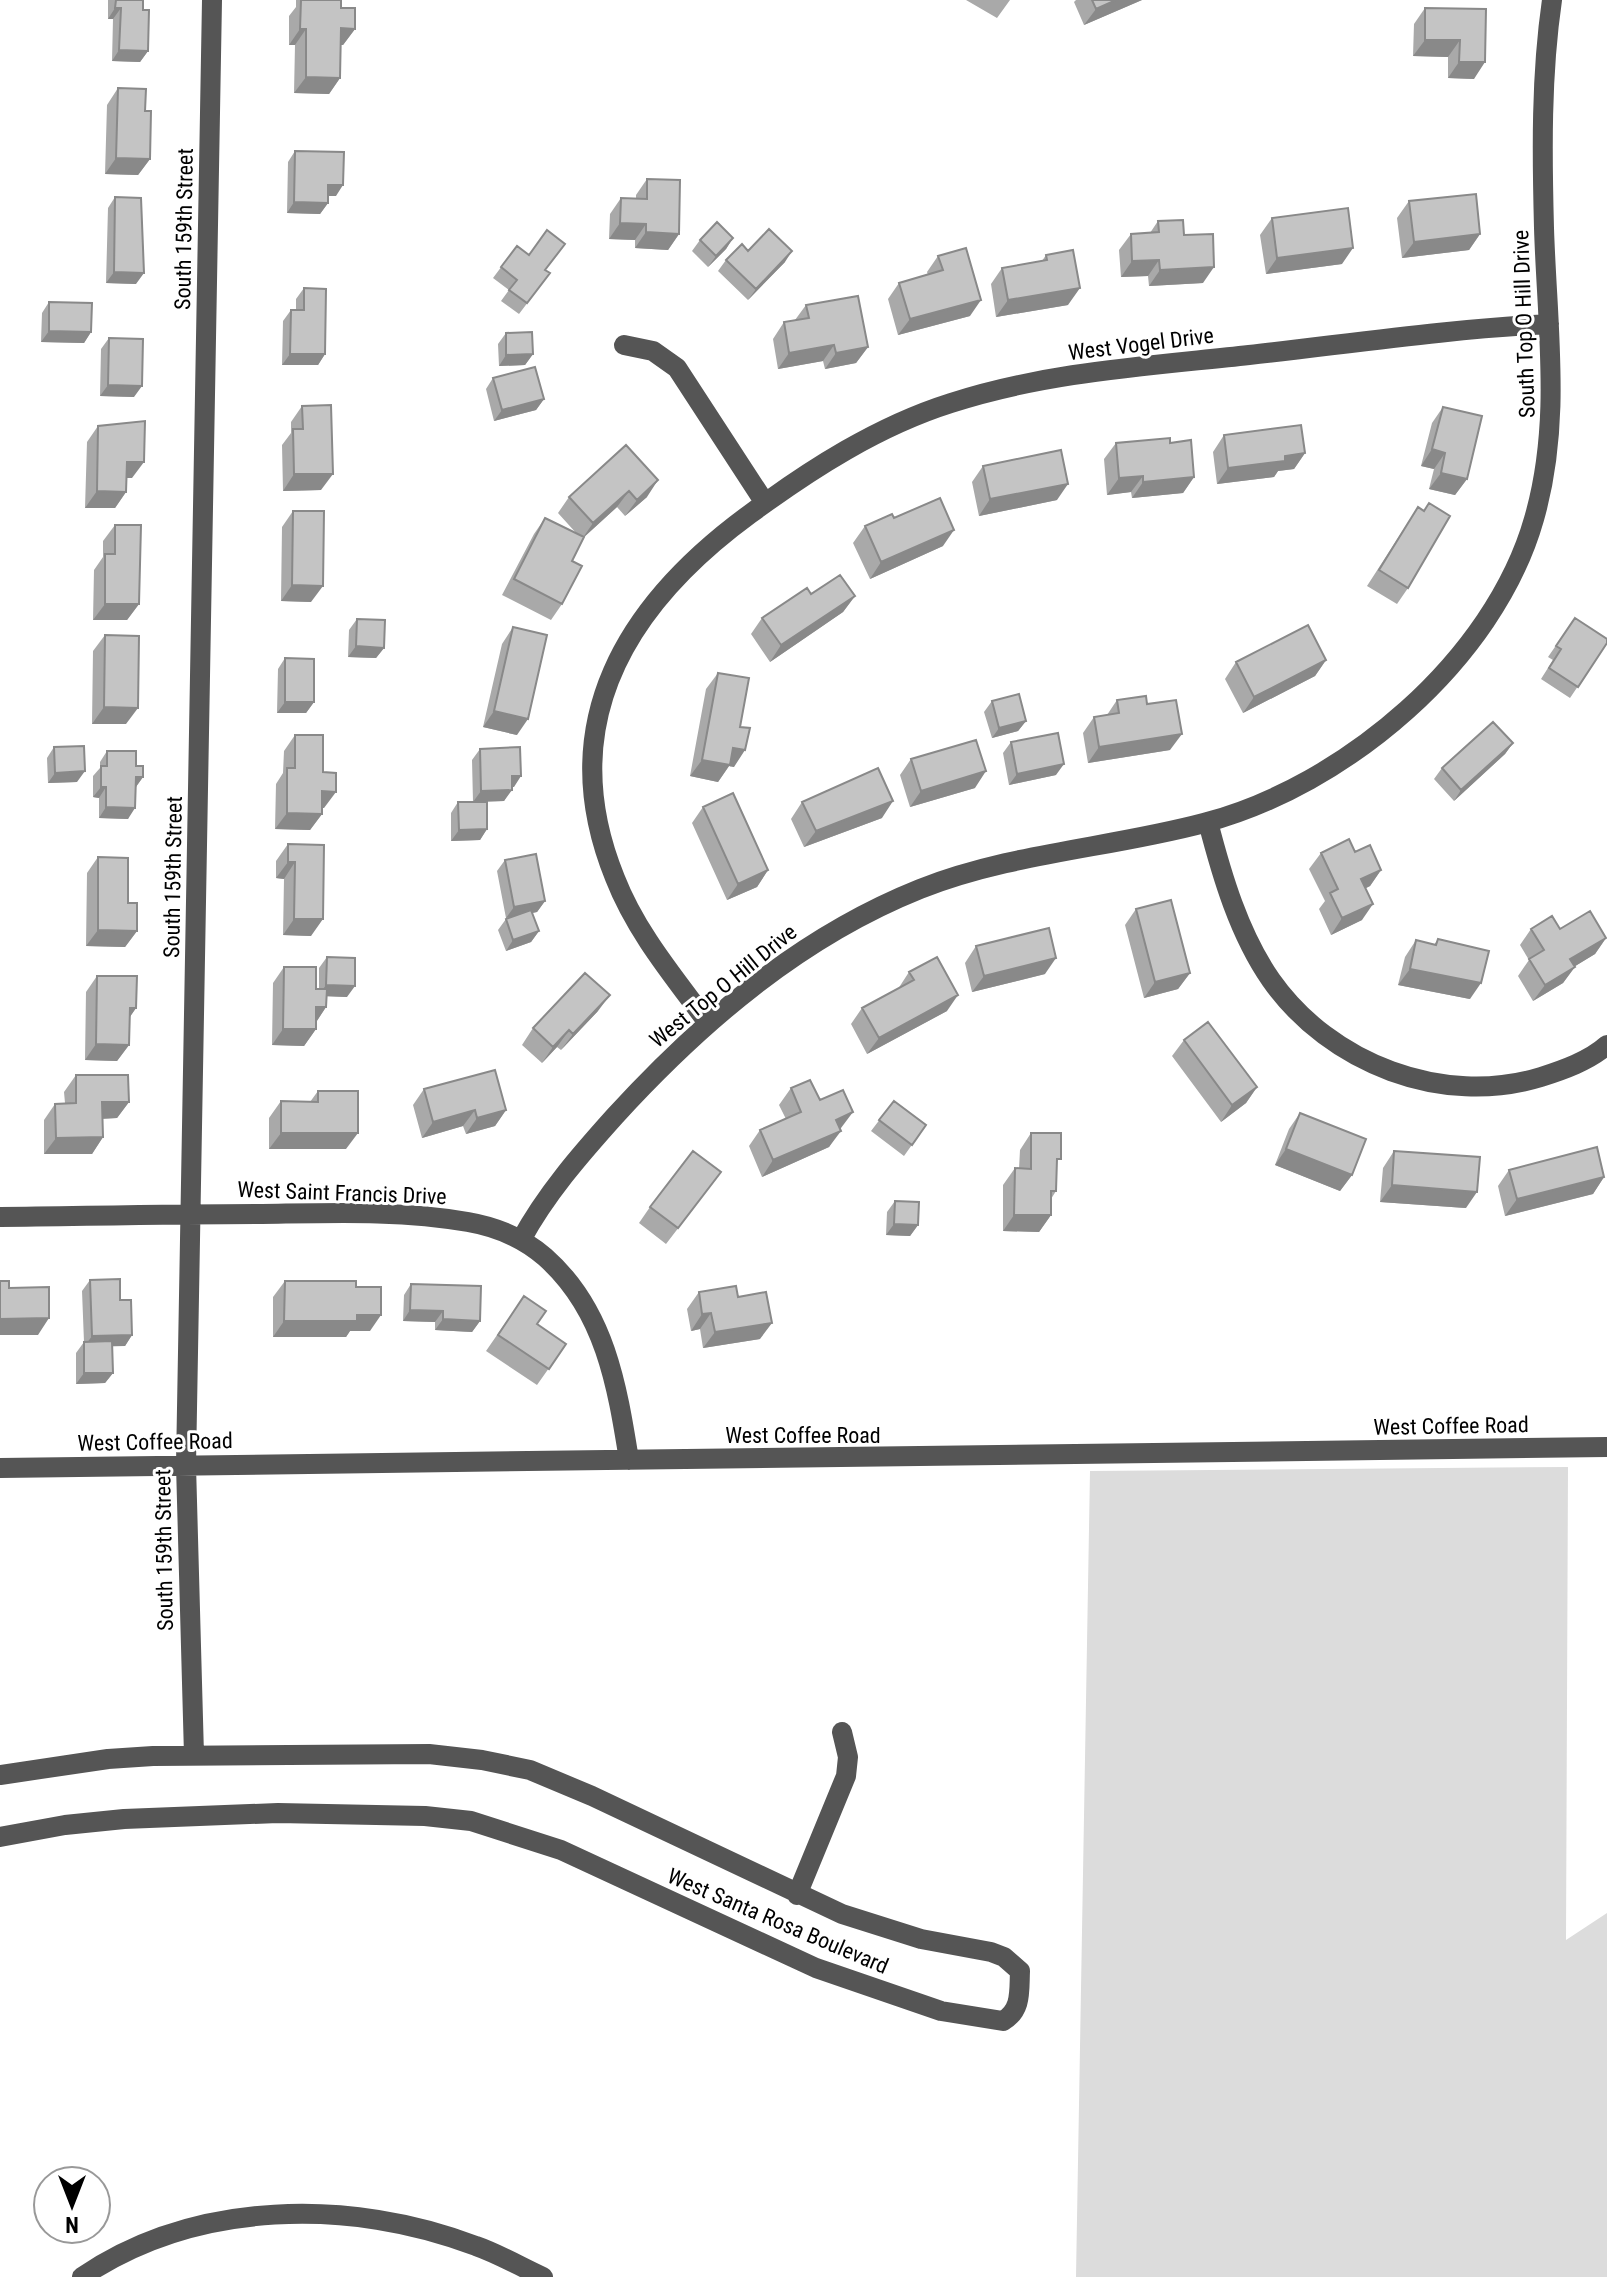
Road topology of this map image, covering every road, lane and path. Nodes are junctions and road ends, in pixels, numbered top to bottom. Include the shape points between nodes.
1 (212, 0) edge
2 (1552, 0) edge
3 (1549, 324) junction
4 (624, 345) dead end
5 (765, 503) junction
6 (1208, 822) junction
7 (708, 1023) junction
8 (1607, 1045) edge
9 (191, 1214) junction
10 (0, 1217) edge
11 (521, 1240) junction
12 (1607, 1447) edge
13 (629, 1460) junction
14 (186, 1465) junction
15 (0, 1468) edge
16 (842, 1732) dead end
17 (194, 1755) junction
18 (0, 1775) edge
19 (0, 1837) edge
20 (797, 1895) junction
21 (82, 2277) edge
22 (543, 2277) edge

1 - 9 street, South 159th Street
2 - 3 street, South Top O Hill Drive via 1543,131
3 - 5 street, West Vogel Drive via 1145,367 997,390 924,413 866,439
3 - 6 street, South Top O Hill Drive via 1553,383 1546,470 1516,567 1476,635 1420,699 1363,744 1264,801
4 - 5 street via 653,351 677,368
5 - 7 street, West Vogel Drive via 716,538 647,608 618,657 596,735 599,818 614,877 649,942
6 - 7 street, West Top O Hill Drive via 1021,859 925,887 823,938
6 - 8 street via 1227,889 1255,955 1296,1008 1347,1049 1426,1084 1461,1088 1528,1081 1561,1071
7 - 11 street, West Top O Hill Drive via 592,1142 542,1202
9 - 10 street, West Saint Francis Drive
9 - 11 street, West Saint Francis Drive via 408,1216 470,1222
9 - 14 street, South 159th Street
11 - 13 street, West Saint Francis Drive via 567,1280 600,1333 617,1388
12 - 13 street, West Coffee Road
13 - 14 street, West Coffee Road
14 - 15 street, West Coffee Road
14 - 17 street, South 159th Street
16 - 20 street via 846,1776
17 - 18 street, West Santa Rosa Boulevard via 108,1759
17 - 20 street, West Santa Rosa Boulevard via 429,1754 530,1770
19 - 20 street, West Santa Rosa Boulevard via 124,1819 278,1813 471,1821 561,1850 747,1939 866,1987 992,2021 1009,2017 1018,2006 1020,1971 1004,1957 892,1931
21 - 22 street via 162,2237 225,2219 285,2214 380,2219 435,2232

